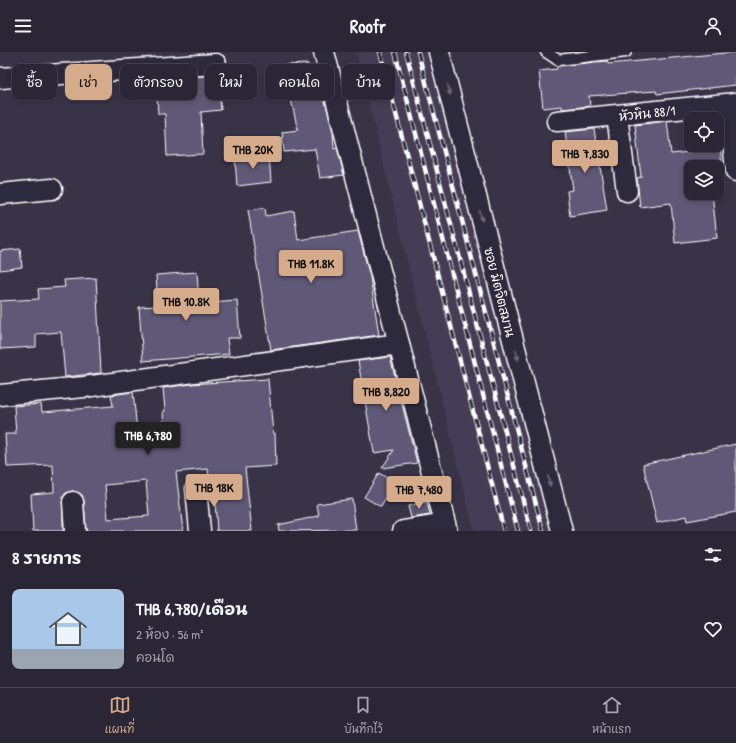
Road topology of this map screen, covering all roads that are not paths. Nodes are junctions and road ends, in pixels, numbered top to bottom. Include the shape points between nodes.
1 (324, 52) edge
2 (439, 52) edge
3 (546, 52) edge
4 (626, 52) edge
5 (205, 65) edge
6 (0, 78) edge
7 (732, 104) edge
8 (617, 116) junction
9 (557, 121) dead end
10 (736, 171) edge
11 (52, 189) dead end
12 (627, 191) dead end
13 (0, 194) edge
14 (399, 344) junction
15 (0, 396) edge
16 (196, 488) dead end
17 (73, 502) dead end
18 (446, 528) edge
19 (75, 531) edge
20 (200, 531) edge
21 (403, 531) edge
22 (562, 531) edge

1 - 14 street
2 -> 22 street, ซอย มิตจิตสมาน
3 - 4 lane via 558,60
5 - 6 street
7 - 8 street, หัวหิน 88/1
7 - 10 street
8 - 9 street, หัวหิน 88/1
8 - 12 street
11 - 13 street
14 - 15 street via 84,388
14 - 18 street
16 - 20 street
17 - 19 street
18 - 21 street

